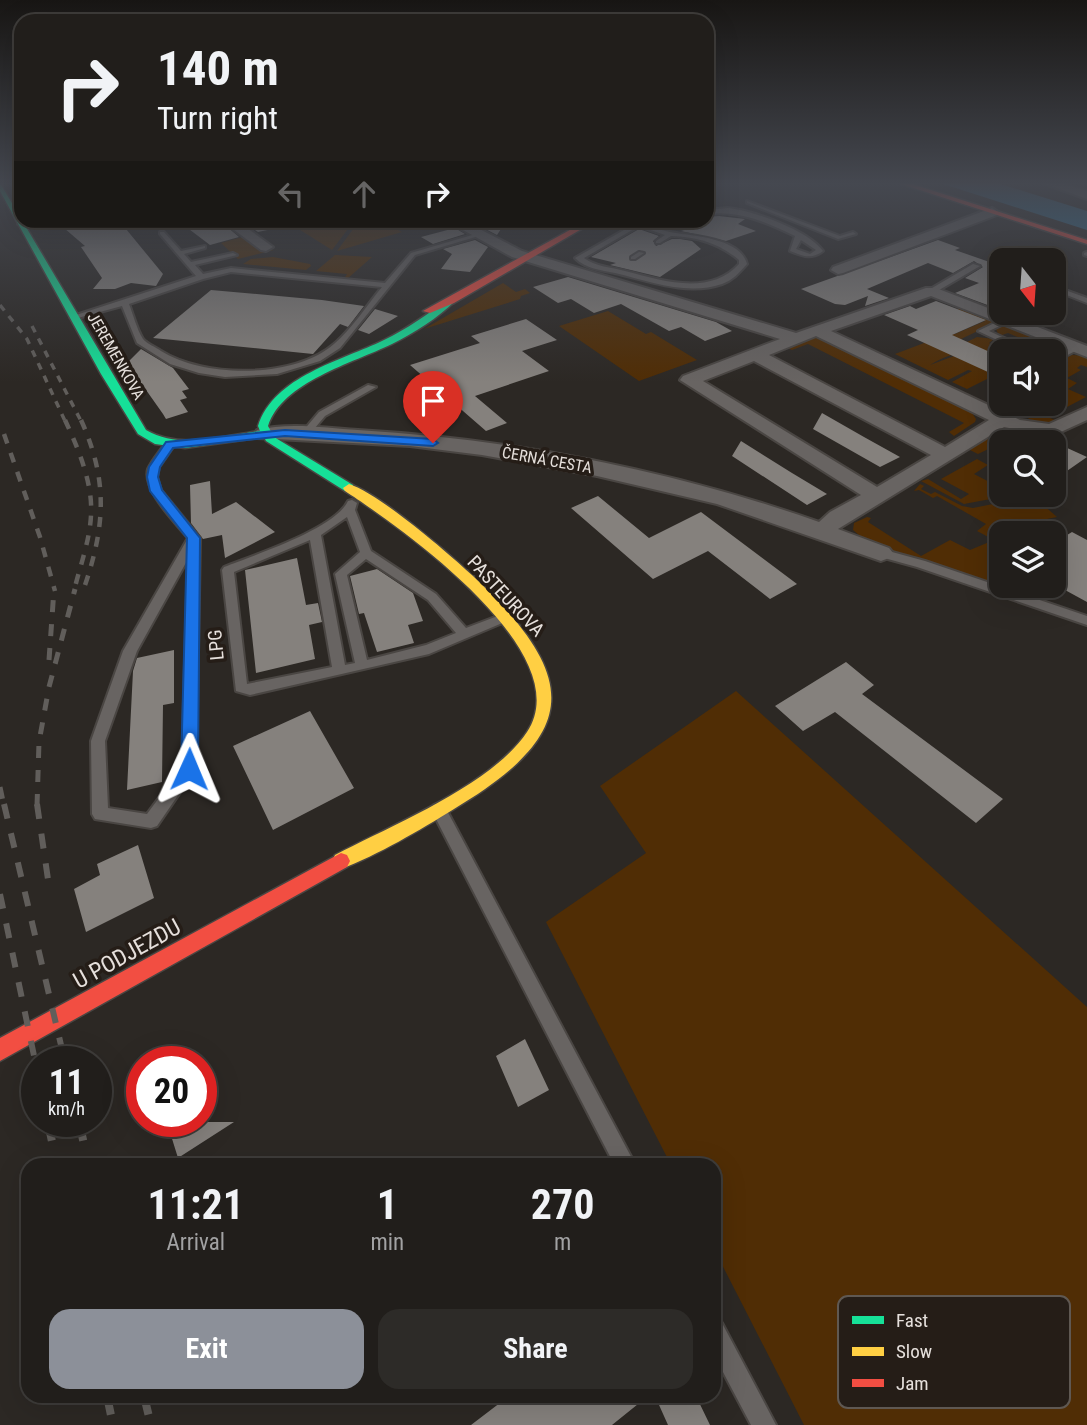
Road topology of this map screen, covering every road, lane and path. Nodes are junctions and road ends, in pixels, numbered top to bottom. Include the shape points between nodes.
1 (37, 248) edge
2 (176, 248) edge
3 (197, 248) edge
4 (432, 248) edge
5 (510, 248) edge
6 (544, 248) edge
7 (595, 248) edge
8 (727, 248) edge
9 (895, 248) edge
10 (180, 253) junction
11 (641, 253) dead end
12 (233, 255) dead end
13 (529, 257) junction
14 (632, 258) dead end
15 (191, 264) junction
16 (976, 267) dead end
17 (838, 270) dead end
18 (201, 277) junction
19 (387, 285) junction
20 (931, 291) junction
21 (1066, 293) edge
22 (1087, 301) edge
23 (125, 303) junction
24 (989, 314) edge
25 (74, 317) junction
26 (994, 326) edge
27 (1019, 326) edge
28 (817, 330) junction
29 (796, 338) junction
30 (1001, 339) edge
31 (1082, 350) edge
32 (754, 354) junction
33 (371, 387) dead end
34 (1087, 413) edge
35 (1002, 420) junction
36 (306, 433) junction
37 (264, 434) junction
38 (170, 444) junction
39 (945, 455) junction
40 (354, 491) junction
41 (876, 495) junction
42 (350, 510) junction
43 (822, 531) junction
44 (315, 534) junction
45 (194, 538) junction
46 (366, 553) junction
47 (880, 553) joint
48 (503, 618) junction
49 (1087, 621) edge
50 (465, 635) junction
51 (362, 666) junction
52 (340, 671) junction
53 (438, 808) junction
54 (276, 898) joint
55 (0, 1050) edge
56 (622, 1158) edge
57 (721, 1344) edge
58 (764, 1425) edge

1 - 25 main road, JEREMENKOVA
2 - 10 lane
3 - 10 lane
4 - 19 lane via 413,254
5 - 13 street
6 - 13 main road
7 - 8 lane via 579,258 592,266 616,267 687,286 726,280 743,264
9 - 17 street
10 - 15 lane
11 - 14 lane
12 - 15 lane
13 - 29 street
13 - 37 main road via 272,404 262,421
15 - 18 lane
16 - 20 lane
18 - 19 lane via 237,270
18 - 23 lane
19 - 23 lane via 328,352 296,366 254,374 206,372 173,362 140,341
20 - 24 street
20 - 28 street
21 - 22 lane
23 - 25 lane
25 - 38 main road, JEREMENKOVA via 137,427 152,440
26 - 30 lane via 982,331
27 - 31 street
28 - 29 street
28 - 35 street
29 - 32 street
32 - 39 street
32 - 41 street via 689,380
33 - 36 lane via 322,414
34 - 35 street via 1052,430
35 - 39 street
36 - 37 street, ČERNÁ CESTA
36 - 43 street, ČERNÁ CESTA via 457,445 606,471 718,497
37 - 38 main road, JEREMENKOVA
37 - 40 main road, PASTEUROVA
38 - 45 lane via 152,477 156,491
39 - 41 street
40 - 42 lane
40 - 48 main road, PASTEUROVA via 443,559
41 - 43 street
42 - 44 lane, LPG
42 - 46 lane
43 - 47 street, ČERNÁ CESTA
44 - 52 lane
44 - 52 lane, LPG via 228,570 239,683 250,690
45 - 45 lane via 189,769 150,821 100,814 99,741 130,651
46 - 50 lane via 432,597
46 - 51 lane via 341,574
47 - 49 lane, ČERNÁ CESTA
48 - 50 lane, LPG
48 - 53 main road, PASTEUROVA via 524,642 544,680 540,724 527,746 505,767
50 - 51 lane, LPG via 412,655
51 - 52 lane, LPG
53 - 54 main road, PASTEUROVA
53 - 56 lane
54 - 55 main road, U PODJEZDU
57 - 58 lane

